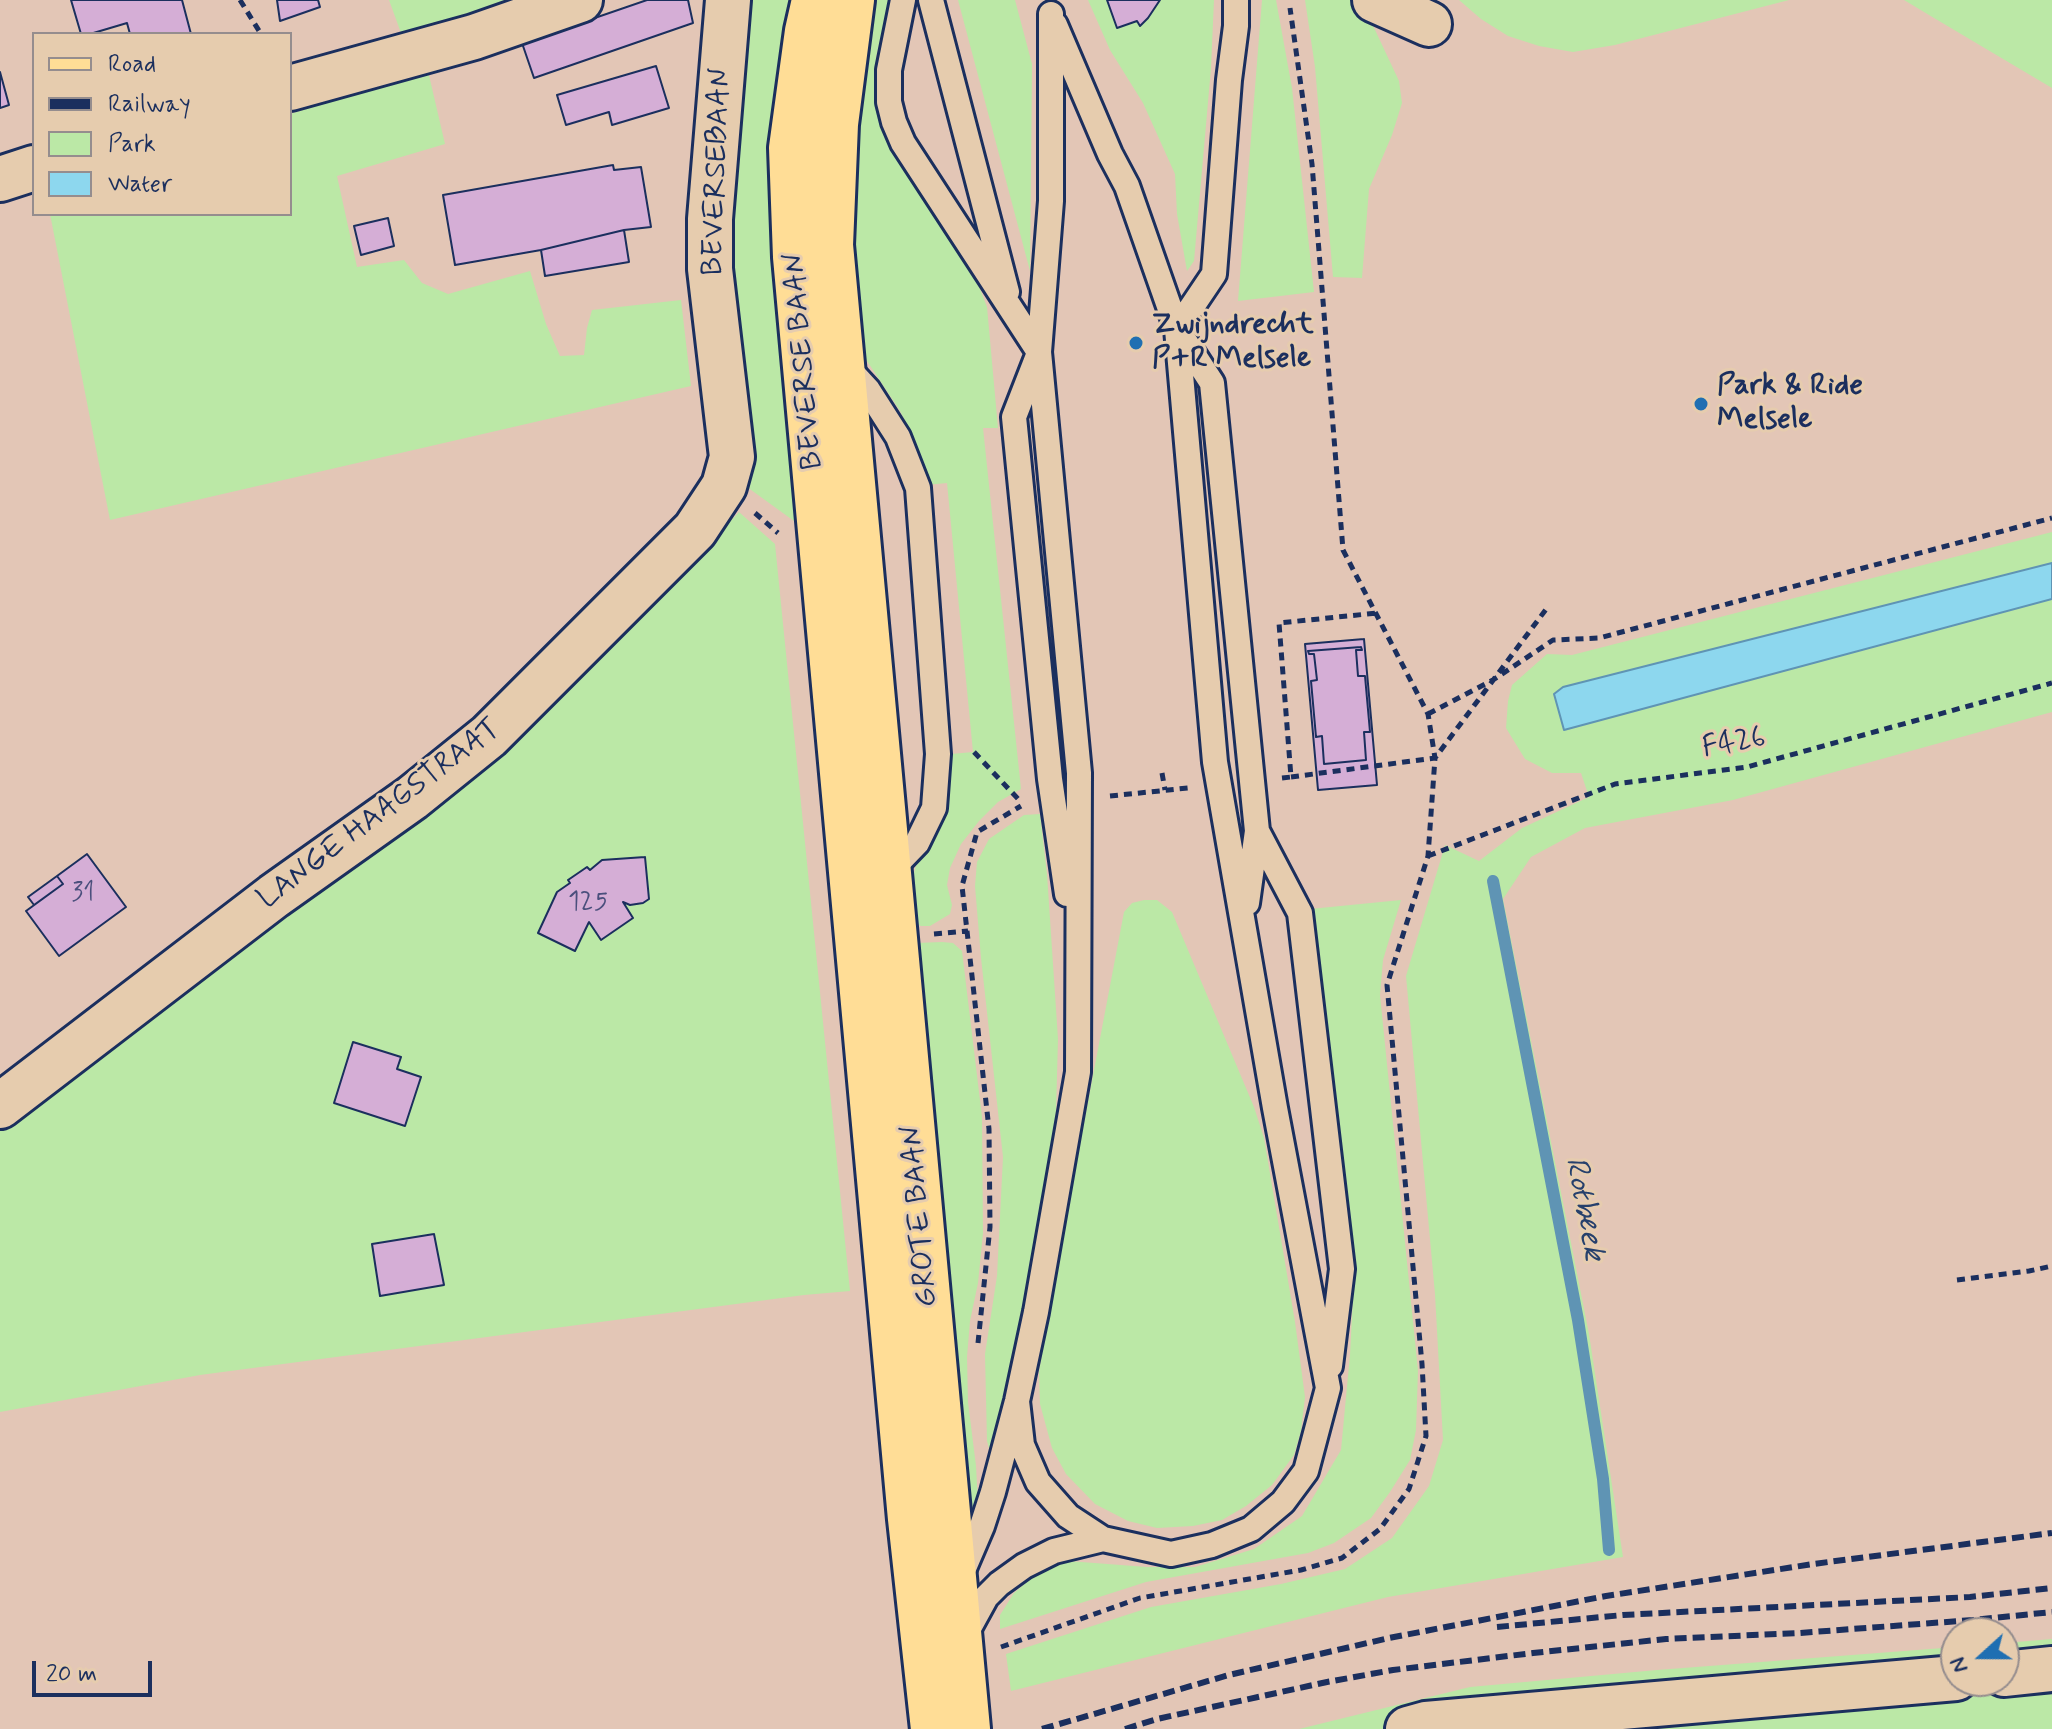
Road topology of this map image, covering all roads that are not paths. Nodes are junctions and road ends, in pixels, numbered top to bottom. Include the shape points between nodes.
1 (580, 0) edge
2 (728, 0) edge
3 (814, 0) edge
4 (852, 0) edge
5 (903, 0) edge
6 (931, 0) edge
7 (1236, 0) edge
8 (1375, 0) edge
9 (1413, 0) edge
10 (1049, 7) edge
11 (292, 87) edge
12 (32, 169) edge
13 (0, 179) edge
14 (1011, 311) junction
15 (1177, 329) junction
16 (1039, 352) junction
17 (840, 361) junction
18 (724, 486) joint
19 (855, 713) junction
20 (1257, 831) junction
21 (889, 872) junction
22 (1244, 925) junction
23 (1079, 971) junction
24 (0, 1106) edge
25 (1328, 1388) junction
26 (1017, 1401) junction
27 (1103, 1539) junction
28 (955, 1587) junction
29 (943, 1651) junction
30 (2052, 1669) edge
31 (2020, 1672) edge
32 (1940, 1679) edge
33 (933, 1729) edge
34 (968, 1729) edge
35 (1408, 1729) edge

1 - 11 street via 474,37
2 - 18 street, BEVERSEBAAN via 710,219 710,269 732,457
3 - 19 main road, BEVERSE BAAN via 791,148 795,257
4 - 17 main road, BEVERSE BAAN via 836,124 831,245
5 - 14 lane via 889,70 894,122
6 - 14 lane
7 - 15 lane via 1214,274
8 - 9 street via 1429,24
10 - 15 lane via 1127,186
10 - 16 lane via 1051,201
12 - 13 street
14 - 16 lane
15 - 20 lane via 1212,383
15 - 22 lane via 1219,785
16 - 23 lane via 1079,773
16 - 23 lane via 1014,417 1053,802
17 - 19 main road, BEVERSE BAAN
17 - 21 lane via 868,390 898,437 918,488 938,754 934,808 917,843
18 - 24 street, LANGE HAAGSTRAAT via 695,530 489,736
19 - 21 main road, GROTE BAAN
19 - 29 main road, GROTE BAAN via 907,1488
20 - 22 lane
20 - 25 lane via 1300,913 1342,1269
21 - 28 main road, GROTE BAAN
22 - 25 lane
23 - 26 lane via 1078,1072
25 - 27 lane via 1306,1471 1283,1502 1251,1529 1171,1554
26 - 27 lane via 1022,1445 1038,1482 1068,1516
26 - 28 lane via 986,1515
27 - 29 lane via 1054,1551 1024,1566 986,1597
28 - 29 main road, GROTE BAAN
29 - 33 main road, GROTE BAAN
29 - 34 main road, GROTE BAAN
30 - 31 street
32 - 35 street

